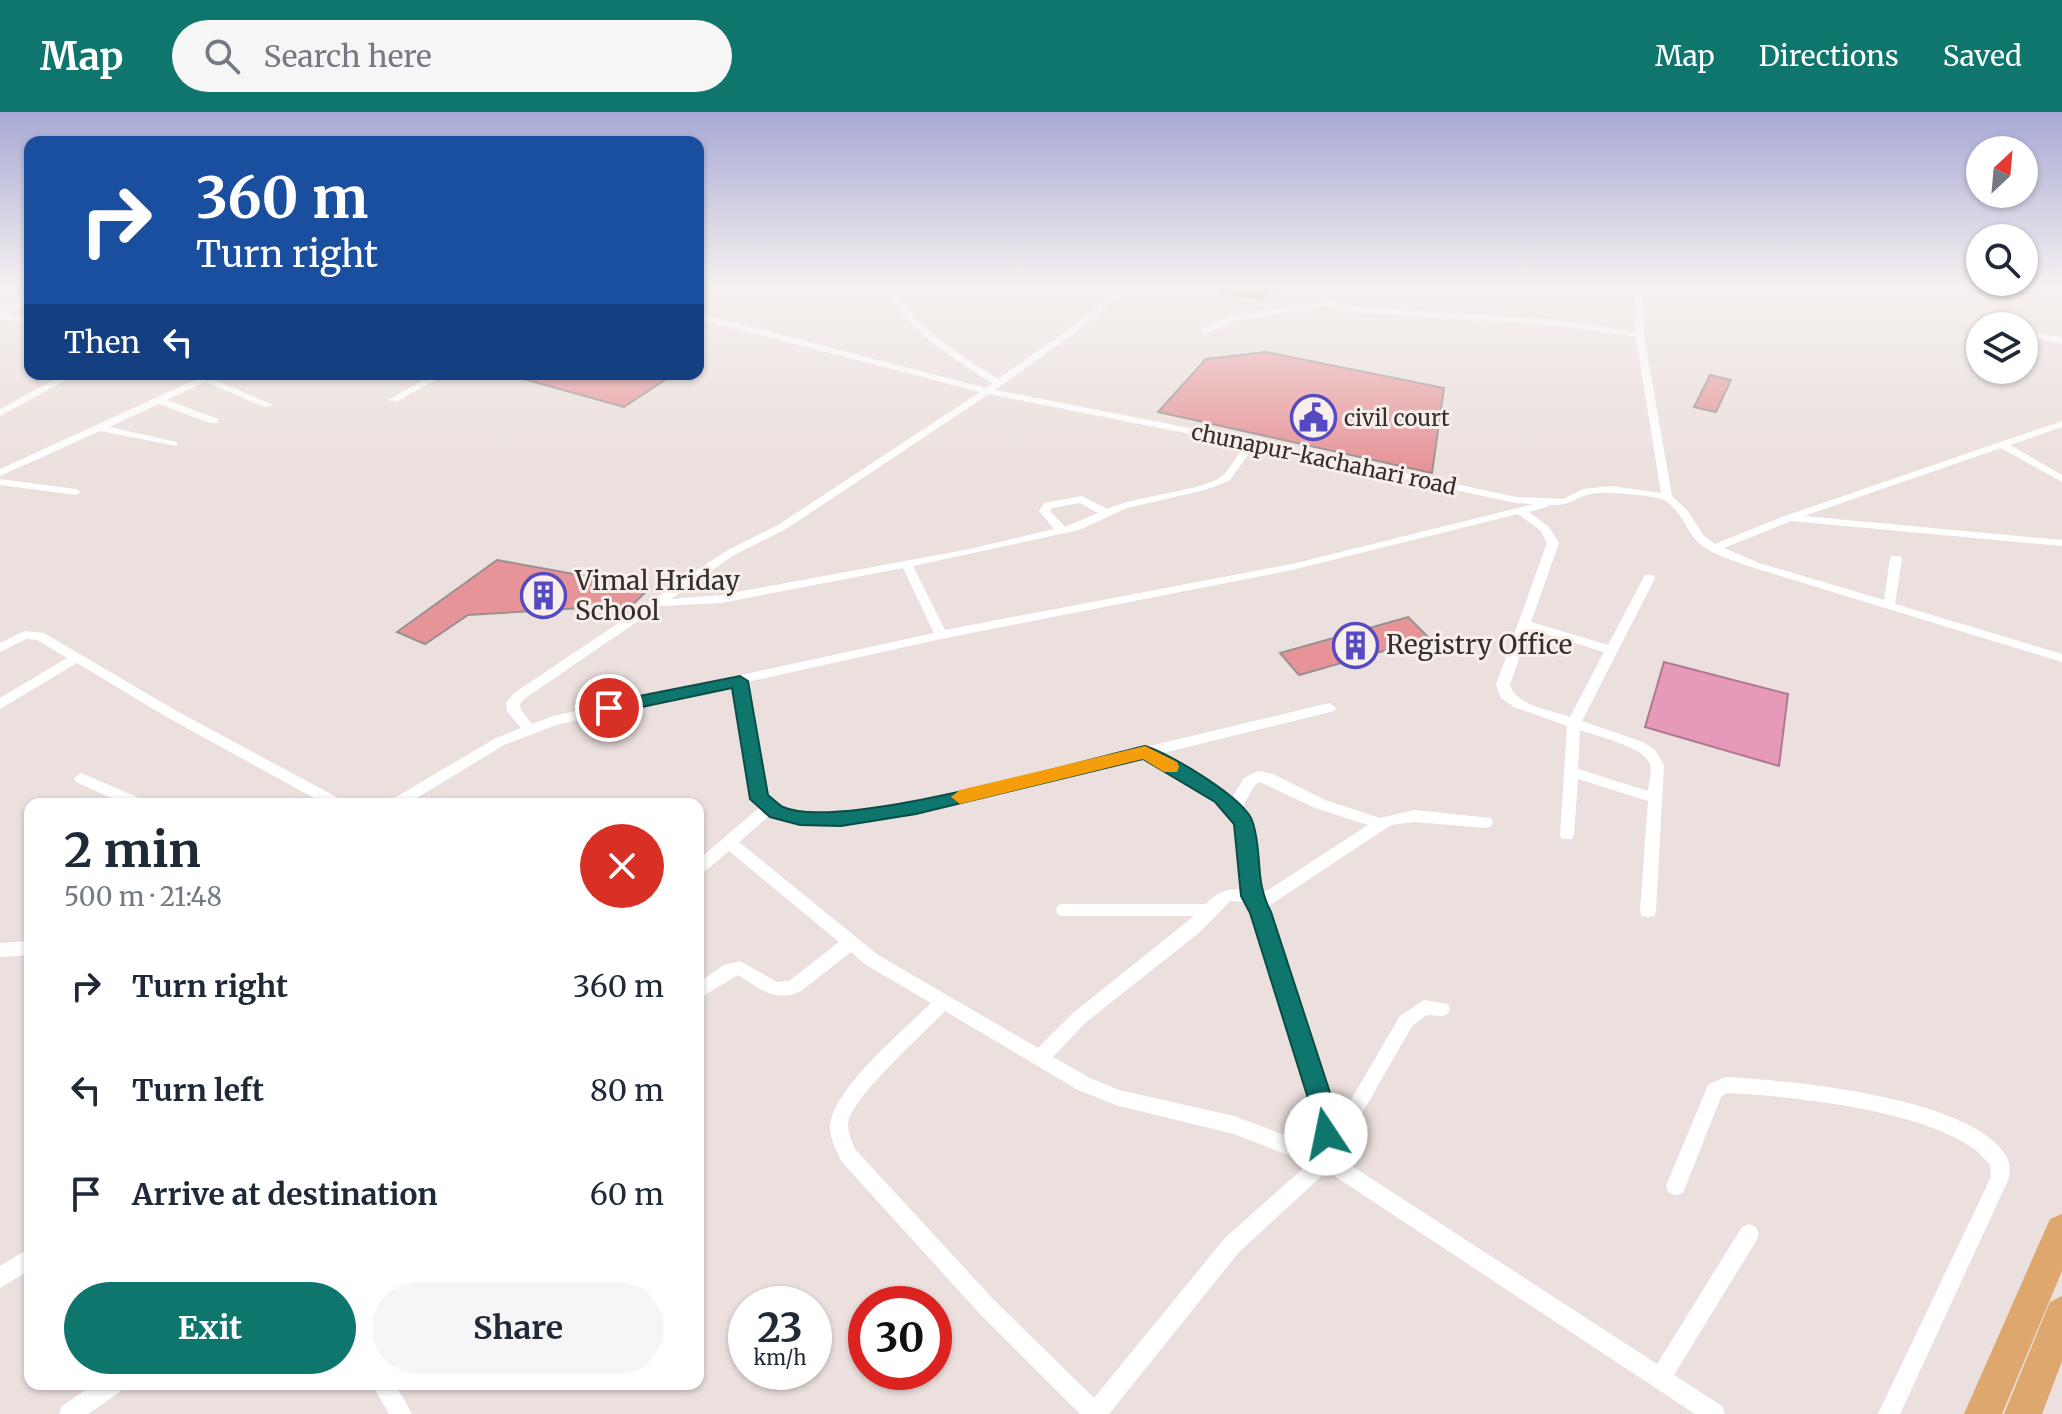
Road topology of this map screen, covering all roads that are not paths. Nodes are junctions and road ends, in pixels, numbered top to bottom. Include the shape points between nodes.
1 (813, 346) edge
2 (944, 346) edge
3 (1051, 346) edge
4 (1642, 346) edge
5 (61, 380) edge
6 (202, 380) edge
7 (219, 380) edge
8 (430, 380) edge
9 (999, 383) junction
10 (987, 391) junction
11 (157, 400) junction
12 (393, 400) dead end
13 (268, 405) dead end
14 (0, 413) edge
15 (214, 421) dead end
16 (2062, 424) edge
17 (97, 427) junction
18 (1251, 443) junction
19 (173, 444) dead end
20 (2002, 445) junction
21 (0, 473) edge
22 (2062, 479) edge
23 (0, 482) edge
24 (76, 492) dead end
25 (1667, 497) junction
26 (1548, 503) junction
27 (1522, 512) junction
28 (1107, 514) junction
29 (1786, 519) junction
30 (1062, 531) junction
31 (2062, 543) edge
32 (1714, 548) junction
33 (1896, 558) dead end
34 (906, 563) junction
35 (1649, 578) dead end
36 (661, 603) junction
37 (1889, 606) junction
38 (1524, 624) junction
39 (941, 635) junction
40 (0, 648) edge
41 (1612, 650) junction
42 (78, 657) junction
43 (2062, 658) edge
44 (740, 681) junction
45 (0, 704) edge
46 (1329, 708) dead end
47 (1574, 723) junction
48 (529, 729) junction
49 (1145, 752) junction
50 (1571, 772) junction
51 (81, 778) dead end
52 (126, 798) edge
53 (326, 798) edge
54 (406, 798) edge
55 (1655, 798) junction
56 (769, 808) junction
57 (1234, 808) junction
58 (1486, 822) dead end
59 (1379, 823) junction
60 (1567, 835) dead end
61 (728, 841) junction
62 (704, 863) edge
63 (1254, 901) junction
64 (1064, 910) dead end
65 (1209, 910) junction
66 (1648, 911) dead end
67 (850, 943) junction
68 (24, 948) edge
69 (0, 950) edge
70 (704, 988) edge
71 (944, 1001) junction
72 (1442, 1009) dead end
73 (1040, 1058) junction
74 (1326, 1151) junction
75 (1676, 1186) dead end
76 (2062, 1231) edge
77 (1749, 1234) dead end
78 (24, 1262) edge
79 (0, 1278) edge
80 (2062, 1314) edge
81 (1660, 1379) junction
82 (104, 1390) edge
83 (387, 1390) edge
84 (70, 1414) edge
85 (401, 1414) edge
86 (1714, 1414) edge
87 (1889, 1414) edge
88 (1983, 1414) edge
89 (2023, 1414) edge

1 - 10 street, chunapur-kachahari road
2 - 9 street
3 - 9 street
4 - 25 street
5 - 14 street
6 - 11 street
7 - 13 street
8 - 12 street
9 - 10 street
10 - 18 street, chunapur-kachahari road
10 - 36 street via 782,527 730,553
11 - 15 street
11 - 17 street
16 - 20 street
17 - 19 street
17 - 21 street
18 - 26 street, chunapur-kachahari road
18 - 28 street via 1225,479
20 - 22 street
20 - 29 street
23 - 24 street
25 - 26 street, chunapur-kachahari road via 1611,489
25 - 32 street
26 - 27 street
27 - 38 street via 1544,527 1553,543
27 - 39 street via 1292,567
28 - 30 street
28 - 30 street via 1082,499 1048,505 1044,511
29 - 31 street
29 - 32 street
30 - 34 street
32 - 37 street
33 - 37 street
34 - 36 street via 721,599
34 - 39 street
35 - 41 street
36 - 48 street via 519,696 514,711
37 - 43 street
38 - 41 street
38 - 47 street via 1503,685 1506,695
39 - 44 street
40 - 42 street via 33,634
41 - 47 street
42 - 45 street
42 - 53 street
44 - 48 street
44 - 56 street via 759,799
46 - 49 street
47 - 50 street
47 - 55 street via 1650,753 1657,765
48 - 54 street
49 - 56 street via 886,812 821,819
49 - 57 street
50 - 55 street
50 - 60 street
51 - 52 street
55 - 66 street
56 - 61 street
57 - 59 street via 1258,776
57 - 63 street via 1244,822
58 - 59 street via 1398,816
59 - 63 street
61 - 62 street
61 - 67 street
63 - 65 street via 1228,895
63 - 74 street via 1323,1108
64 - 65 street
65 - 73 street via 1093,1006
67 - 70 street via 794,987 773,988 740,968
67 - 71 street
68 - 69 street
71 - 73 street
71 - 74 street via 862,1087 840,1116 839,1134 848,1155 986,1306 1095,1414 1232,1245
72 - 74 street via 1424,1007 1406,1021
73 - 74 street via 1119,1098
74 - 81 street
75 - 87 street via 1714,1091 1725,1085 1861,1100 1942,1124 1988,1148 2000,1163 2000,1178
76 - 88 highway
77 - 81 street
78 - 79 street
80 - 89 highway
81 - 86 street
82 - 84 street
83 - 85 street

